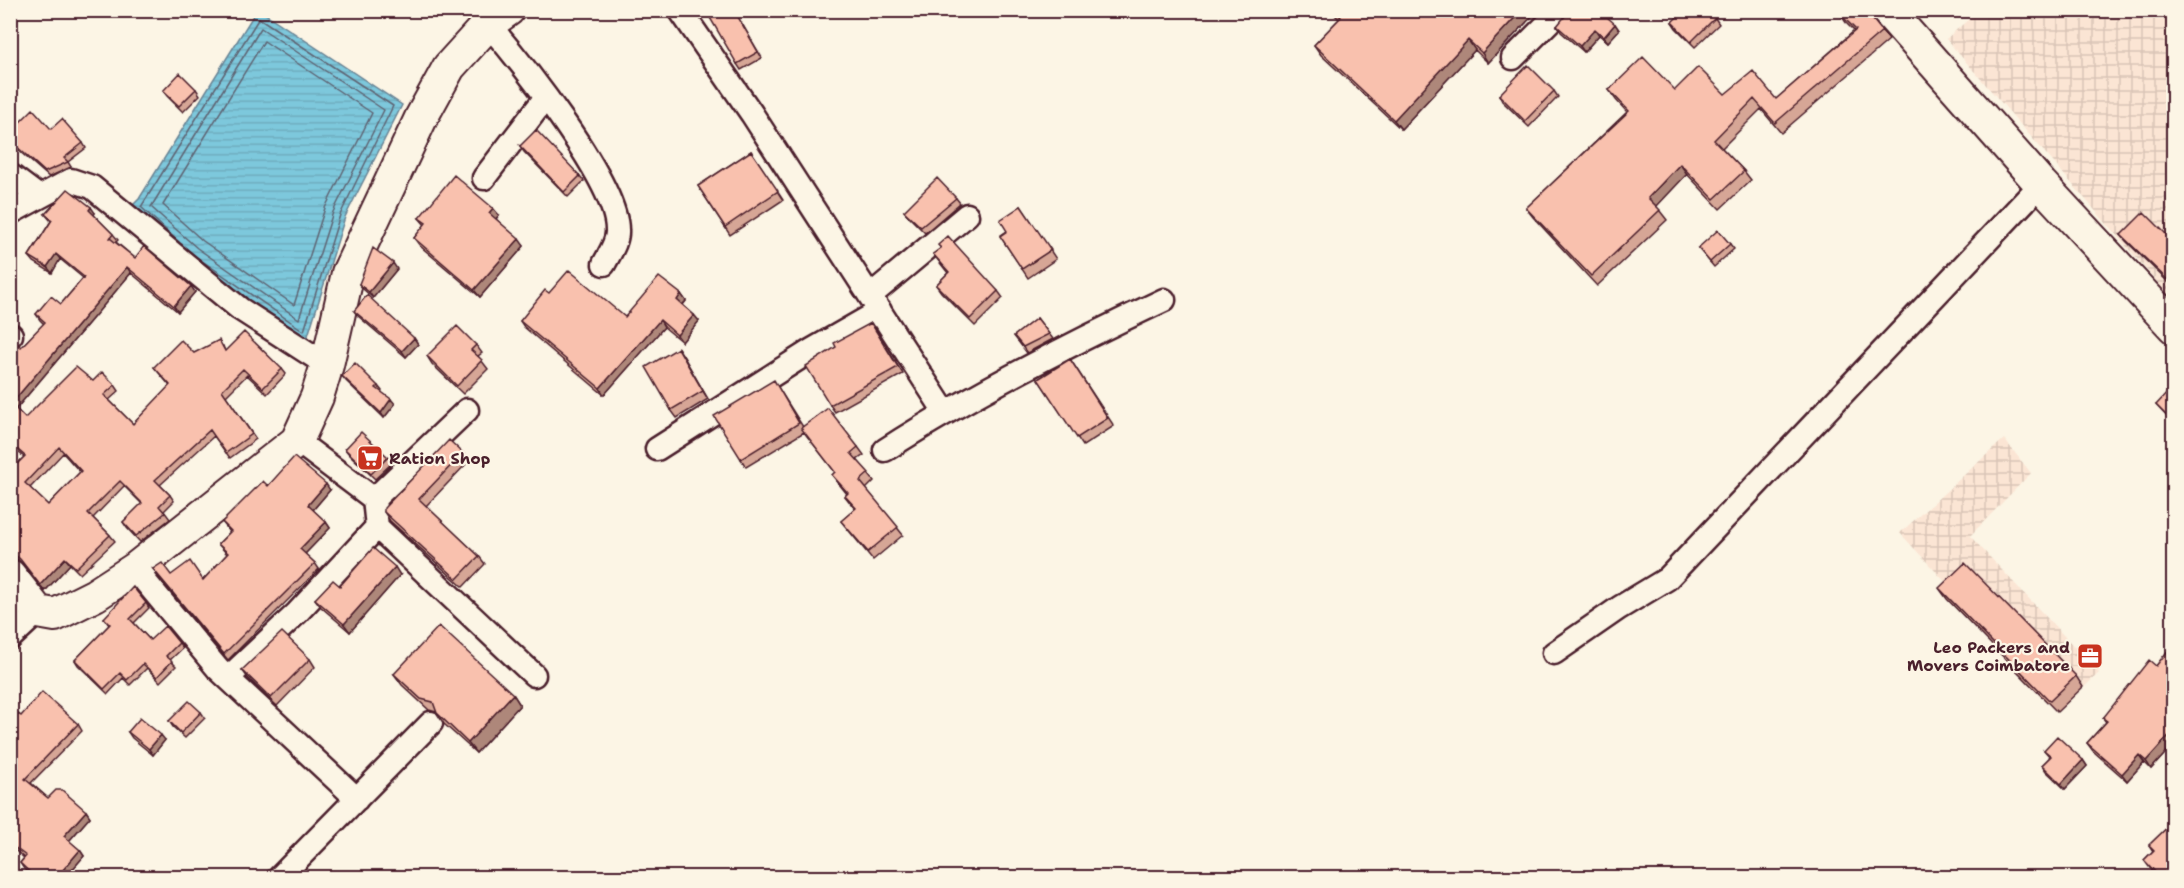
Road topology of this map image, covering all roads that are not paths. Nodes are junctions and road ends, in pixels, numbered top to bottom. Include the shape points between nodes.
1 (680, 10) edge
2 (1561, 10) edge
3 (1887, 10) edge
4 (498, 17) edge
5 (1513, 58) dead end
6 (546, 97) junction
7 (10, 175) edge
8 (484, 178) dead end
9 (2041, 184) junction
10 (38, 196) junction
11 (10, 213) edge
12 (967, 215) dead end
13 (604, 264) dead end
14 (1164, 300) dead end
15 (874, 302) junction
16 (2174, 327) edge
17 (327, 365) junction
18 (467, 410) dead end
19 (945, 412) junction
20 (297, 441) junction
21 (657, 449) dead end
22 (885, 450) dead end
23 (374, 499) junction
24 (377, 527) junction
25 (135, 569) junction
26 (10, 576) edge
27 (38, 612) junction
28 (10, 638) edge
29 (1554, 653) dead end
30 (534, 675) dead end
31 (228, 678) junction
32 (432, 723) edge
33 (357, 799) junction
34 (279, 878) edge

1 - 15 street
2 - 5 street
3 - 9 street
4 - 6 street
4 - 17 street via 449,67 421,118 348,273
6 - 8 street
6 - 13 street via 601,182 617,222 618,233
7 - 10 street
9 - 16 street
9 - 29 street via 1668,579
10 - 11 street
10 - 17 street via 71,180 92,188 240,309
12 - 15 street
14 - 19 street via 1076,341
15 - 19 street
15 - 21 street via 812,350
17 - 20 street
18 - 23 street
19 - 22 street
20 - 23 street
20 - 25 street
23 - 24 street
24 - 30 street
24 - 31 street via 297,613
25 - 27 street via 55,615
25 - 31 street
26 - 27 street
27 - 28 street
31 - 33 street
32 - 33 street
33 - 34 street

